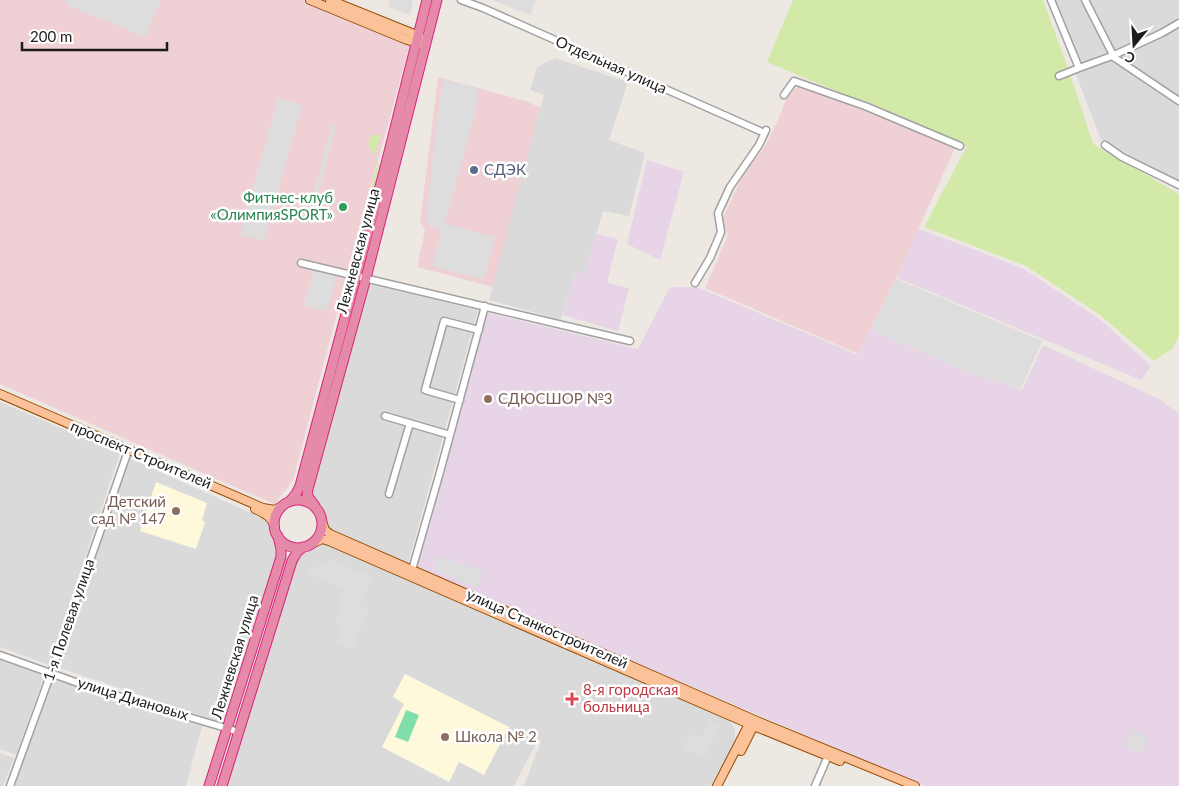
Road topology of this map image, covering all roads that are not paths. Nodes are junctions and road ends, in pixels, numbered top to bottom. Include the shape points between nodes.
1 (310, 0) edge
2 (330, 0) edge
3 (428, 0) edge
4 (437, 0) edge
5 (461, 0) edge
6 (1051, 0) edge
7 (1085, 0) edge
8 (1179, 23) edge
9 (421, 42) junction
10 (1112, 56) junction
11 (1079, 68) junction
12 (1060, 76) dead end
13 (784, 95) dead end
14 (1179, 101) edge
15 (1106, 145) dead end
16 (960, 146) dead end
17 (1179, 185) edge
18 (301, 263) dead end
19 (356, 276) junction
20 (366, 278) junction
21 (694, 283) dead end
22 (485, 306) junction
23 (479, 330) junction
24 (630, 341) dead end
25 (0, 394) edge
26 (0, 400) edge
27 (460, 400) junction
28 (385, 416) dead end
29 (410, 423) junction
30 (450, 436) junction
31 (128, 452) junction
32 (389, 494) dead end
33 (285, 504) junction
34 (315, 506) junction
35 (323, 524) junction
36 (275, 527) junction
37 (278, 536) junction
38 (307, 545) junction
39 (412, 570) junction
40 (0, 655) edge
41 (51, 673) junction
42 (753, 722) junction
43 (228, 728) junction
44 (239, 732) junction
45 (828, 756) junction
46 (10, 786) edge
47 (209, 786) edge
48 (222, 786) edge
49 (717, 786) edge
50 (723, 786) edge
51 (815, 786) edge
52 (902, 786) edge
53 (915, 786) edge

1 - 9 main road
2 - 9 main road
3 - 9 highway, Лежневская улица
4 - 9 highway, Лежневская улица
5 - 21 street, Отдельная улица via 763,130 759,145 730,187 718,213 721,232
6 - 11 street
7 - 10 street
8 - 10 street
9 - 19 highway, Лежневская улица
9 - 20 highway, Лежневская улица
10 - 11 street
10 - 14 street
11 - 12 street
13 - 16 street via 794,81 865,106
15 - 17 street via 1122,157
18 - 19 street
19 - 20 street
19 - 33 highway, Лежневская улица via 300,486
20 - 22 street
20 - 34 highway, Лежневская улица via 308,489 307,495
22 - 23 street
22 - 24 street
23 - 27 street
23 - 27 street via 444,321 425,390
25 - 31 main road, проспект Строителей
26 - 31 main road, проспект Строителей
27 - 30 street
28 - 29 street
29 - 30 street
29 - 32 street
30 - 39 street
31 - 33 main road, проспект Строителей via 263,508 275,510
31 - 36 main road, проспект Строителей via 261,512 272,520
31 - 41 street, 1-я Полевая улица
33 - 34 highway via 303,500
33 - 36 highway via 276,517
34 - 35 highway
35 - 38 highway via 318,536
35 - 39 main road, улица Станкостроителей via 330,534
36 - 37 highway
37 - 38 highway via 295,547
37 - 43 highway, Лежневская улица via 281,557
38 - 42 main road, улица Станкостроителей via 320,540 329,541
38 - 44 highway, Лежневская улица via 297,552 292,562
39 - 42 main road, улица Станкостроителей
40 - 41 street, улица Диановых
41 - 43 street, улица Диановых
41 - 46 street, 1-я Полевая улица
42 - 45 main road, улица Станкостроителей
42 - 49 main road
42 - 50 main road
42 - 53 main road, улица Станкостроителей
43 - 44 street, улица Диановых
43 - 47 highway, Лежневская улица
44 - 48 highway, Лежневская улица
45 - 51 street
45 - 52 main road, улица Станкостроителей

